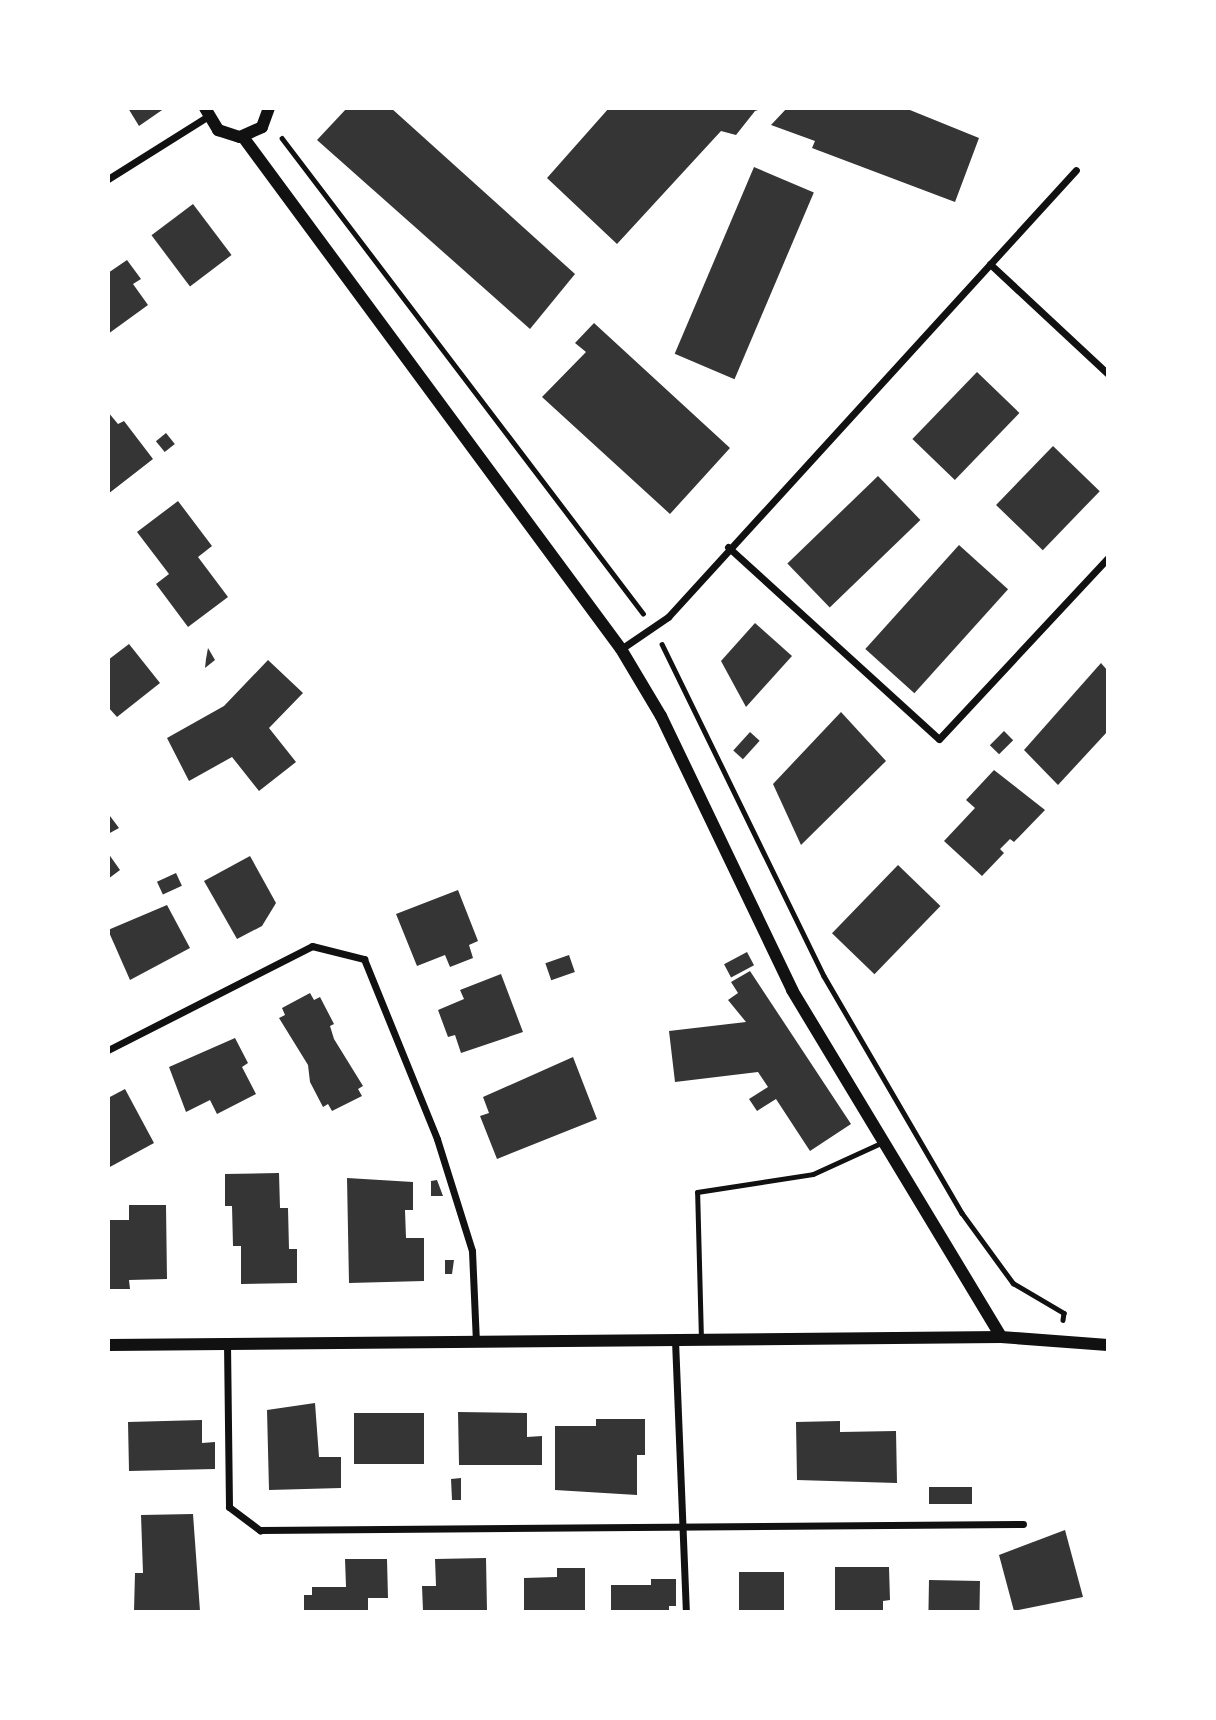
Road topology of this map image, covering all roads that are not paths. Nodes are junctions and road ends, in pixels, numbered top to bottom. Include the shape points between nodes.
1 (269, 108) edge
2 (206, 113) edge
3 (243, 137) junction
4 (1076, 170) dead end
5 (108, 178) edge
6 (990, 264) junction
7 (1108, 374) edge
8 (728, 547) junction
9 (1108, 558) edge
10 (621, 649) junction
11 (109, 1049) edge
12 (883, 1142) junction
13 (1001, 1337) junction
14 (676, 1340) junction
15 (701, 1340) junction
16 (227, 1343) junction
17 (476, 1343) junction
18 (1108, 1345) edge
19 (108, 1346) edge
20 (1023, 1524) dead end
21 (682, 1530) junction
22 (686, 1612) edge

1 - 3 street via 262,127
2 - 3 street via 218,130
2 - 5 street
3 - 10 street
4 - 6 street
6 - 7 street
6 - 8 street
8 - 9 street via 939,739
8 - 10 street via 655,630
10 - 12 street via 661,716 792,990
11 - 17 street via 312,946 364,959 437,1139 472,1251
12 - 13 street
12 - 15 lane via 813,1174 696,1192
13 - 15 street
13 - 18 street
14 - 15 street
14 - 17 street
14 - 21 street
16 - 17 street
16 - 19 street
16 - 21 street via 229,1507 260,1530
20 - 21 street
21 - 22 street

